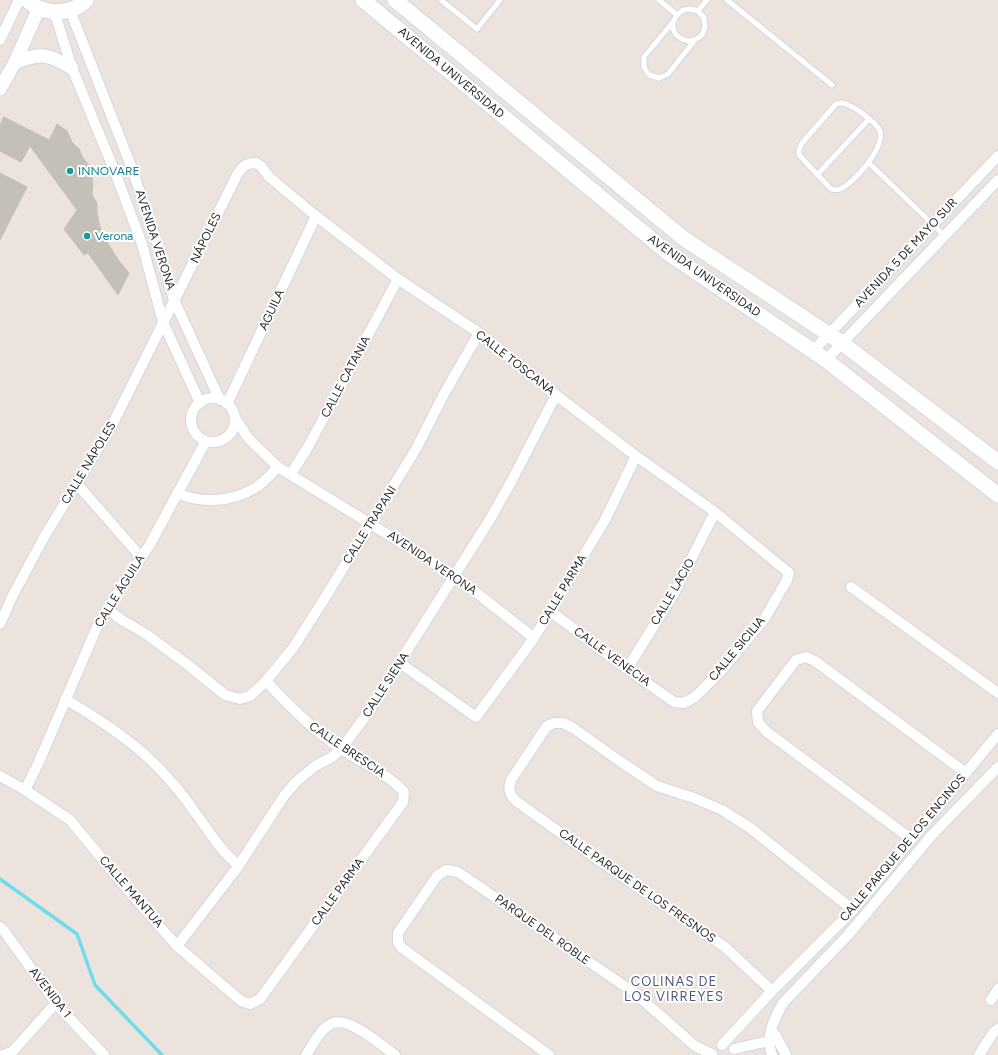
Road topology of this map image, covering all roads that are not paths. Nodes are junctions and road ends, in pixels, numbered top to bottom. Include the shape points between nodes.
1 (19, 0) edge
2 (26, 0) edge
3 (86, 0) edge
4 (363, 0) edge
5 (395, 0) edge
6 (440, 0) edge
7 (500, 0) edge
8 (659, 0) edge
9 (707, 0) edge
10 (727, 0) edge
11 (39, 8) junction
12 (70, 10) junction
13 (54, 11) junction
14 (698, 12) junction
15 (677, 15) junction
16 (673, 22) junction
17 (0, 40) edge
18 (695, 40) junction
19 (15, 62) junction
20 (72, 68) junction
21 (832, 85) dead end
22 (0, 89) edge
23 (869, 119) junction
24 (998, 156) edge
25 (869, 163) junction
26 (131, 166) junction
27 (115, 172) junction
28 (237, 175) joint
29 (817, 175) junction
30 (998, 180) edge
31 (316, 216) junction
32 (933, 225) junction
33 (945, 236) junction
34 (156, 239) junction
35 (142, 244) junction
36 (398, 279) junction
37 (174, 300) junction
38 (163, 322) junction
39 (479, 334) junction
40 (828, 335) junction
41 (842, 343) junction
42 (813, 351) junction
43 (826, 360) junction
44 (556, 395) junction
45 (224, 402) junction
46 (200, 403) junction
47 (235, 418) junction
48 (231, 432) junction
49 (249, 439) junction
50 (206, 441) junction
51 (636, 456) junction
52 (998, 462) edge
53 (278, 467) junction
54 (291, 474) junction
55 (77, 484) junction
56 (177, 492) junction
57 (998, 495) edge
58 (715, 512) junction
59 (372, 523) junction
60 (141, 557) junction
61 (455, 576) junction
62 (787, 580) joint
63 (851, 587) dead end
64 (107, 609) junction
65 (550, 611) junction
66 (0, 624) edge
67 (534, 638) junction
68 (400, 663) junction
69 (627, 670) junction
70 (266, 682) junction
71 (998, 693) edge
72 (65, 699) junction
73 (674, 702) joint
74 (998, 734) edge
75 (342, 749) junction
76 (998, 768) edge
77 (966, 773) junction
78 (0, 776) edge
79 (396, 783) joint
80 (25, 790) junction
81 (910, 839) junction
82 (238, 866) junction
83 (853, 910) junction
84 (2, 932) edge
85 (177, 946) junction
86 (998, 989) edge
87 (772, 991) junction
88 (260, 999) joint
89 (991, 1000) dead end
90 (56, 1003) junction
91 (998, 1029) edge
92 (773, 1040) junction
93 (722, 1045) junction
94 (735, 1052) edge
95 (785, 1053) edge
96 (769, 1054) edge
97 (3, 1055) edge
98 (104, 1055) edge
99 (306, 1055) edge
100 (395, 1055) edge
101 (549, 1055) edge
102 (712, 1055) edge
103 (979, 1055) edge

1 - 17 street
2 - 11 main road
3 - 12 main road
4 - 42 main road, AVENIDA UNIVERSIDAD via 668,253
5 - 40 main road, AVENIDA UNIVERSIDAD via 682,238
6 - 7 lane via 477,29
8 - 15 lane
9 - 14 lane
10 - 21 lane
11 - 13 main road
11 - 19 street
12 - 13 main road
12 - 26 street, AVENIDA VERONA
13 - 20 street, AVENIDA VERONA
14 - 15 lane via 690,9 683,10
14 - 18 lane via 704,18 705,26 702,35
15 - 16 lane
16 - 18 lane via 676,35 688,41
16 - 18 lane via 644,57 644,67 649,75 659,78 668,74
19 - 20 street via 32,56 46,55
19 - 22 street
20 - 27 street, AVENIDA VERONA
23 - 25 lane via 879,129 881,136
23 - 29 lane
23 - 29 lane via 849,104 836,104 802,143 799,150 799,155
24 - 32 street, AVENIDA 5 DE MAYO SUR
25 - 29 lane via 847,186 838,190 831,190
25 - 32 lane
26 - 27 street
26 - 34 street, AVENIDA VERONA
27 - 35 street, AVENIDA VERONA
28 - 31 street, CALLE TOSCANA via 245,164 256,163
28 - 37 street, NÁPOLES
30 - 33 street, AVENIDA 5 DE MAYO SUR
31 - 36 street, CALLE TOSCANA
31 - 45 street, AGUILA
32 - 33 lane
32 - 40 street, AVENIDA 5 DE MAYO SUR
33 - 41 street, AVENIDA 5 DE MAYO SUR
34 - 35 street
34 - 37 street, AVENIDA VERONA
35 - 38 street, AVENIDA VERONA
36 - 39 street, CALLE TOSCANA
36 - 54 street, CALLE CATANIA
37 - 38 street, CALLE NÁPOLES
37 - 45 street, AVENIDA VERONA
38 - 46 street, AVENIDA VERONA
38 - 55 street, CALLE NÁPOLES via 112,425
39 - 44 street, CALLE TOSCANA
39 - 59 street, CALLE TRAPANI
40 - 41 main road, AVENIDA UNIVERSIDAD
40 - 42 street, AVENIDA 5 DE MAYO SUR
41 - 43 street, AVENIDA 5 DE MAYO SUR
41 - 52 main road, AVENIDA UNIVERSIDAD
42 - 43 main road, AVENIDA UNIVERSIDAD
43 - 57 main road, AVENIDA UNIVERSIDAD
44 - 51 street, CALLE TOSCANA
44 - 61 street, CALLE SIENA via 511,482
45 - 46 street via 213,399
45 - 47 street via 234,413
46 - 50 street via 192,414 192,427 195,433
47 - 48 street
47 - 49 street, AVENIDA VERONA
48 - 49 street
48 - 50 street via 220,441
49 - 53 street, AVENIDA VERONA
50 - 56 street, CALLE ÁGUILA
51 - 58 street, CALLE TOSCANA
51 - 65 street, CALLE PARMA via 605,520
53 - 54 street, AVENIDA VERONA
53 - 56 street via 256,488 235,497 203,500 187,498
54 - 59 street, AVENIDA VERONA
55 - 60 street
55 - 66 street, CALLE NÁPOLES via 43,539
56 - 60 street, CALLE ÁGUILA
58 - 62 street, CALLE TOSCANA via 786,569 789,572
58 - 69 street, CALLE LACIO via 673,595
59 - 61 street, AVENIDA VERONA
59 - 70 street, CALLE TRAPANI via 293,648
60 - 64 street, CALLE ÁGUILA
61 - 67 street, AVENIDA VERONA
61 - 68 street, CALLE SIENA
62 - 73 street, CALLE SICILIA via 764,618 695,697 684,703
63 - 71 street
64 - 70 street, CALLE TRAPANI via 146,634 225,695 240,699 250,696
64 - 72 street, CALLE ÁGUILA
65 - 67 street, CALLE PARMA
65 - 69 street, CALLE VENECIA
67 - 68 street, CALLE PARMA via 476,717
68 - 75 street, CALLE SIENA
69 - 73 street, CALLE VENECIA
70 - 75 street, CALLE BRESCIA via 317,732
72 - 80 street, CALLE ÁGUILA
72 - 82 street via 118,733 150,760 171,782
74 - 77 street, CALLE PARQUE DE LOS ENCINOS
75 - 79 street, CALLE BRESCIA
75 - 82 street, CALLE SIENA via 296,782
76 - 92 street via 932,835 848,935 783,1003 772,1028
77 - 81 street, CALLE PARQUE DE LOS ENCINOS
77 - 81 street via 815,661 806,657 796,660 757,711 758,722 767,732
78 - 80 street, CALLE MANTUA
79 - 88 street, CALLE PARMA via 404,792 402,802
80 - 85 street, CALLE MANTUA via 70,820
81 - 83 street, CALLE PARQUE DE LOS ENCINOS
82 - 85 street, CALLE SIENA
83 - 87 street, CALLE PARQUE DE LOS ENCINOS
83 - 87 street, CALLE PARQUE DE LOS FRESNOS via 749,827 722,810 657,786 563,723 547,726 511,780 510,794 601,862 725,947
84 - 90 street, AVENIDA 1
85 - 88 street, CALLE MANTUA via 241,1001 250,1004
86 - 89 street
87 - 93 street, CALLE PARQUE DE LOS ENCINOS
90 - 97 street via 12,1052
90 - 98 street, AVENIDA 1
91 - 103 street via 992,1033
92 - 94 street
92 - 95 street
92 - 96 street
93 - 94 street
93 - 102 street, CALLE PARQUE DE LOS ENCINOS via 717,1047
95 - 96 street
99 - 100 street via 325,1029 338,1021 355,1027
101 - 102 street, PARQUE DEL ROBLE via 402,948 398,942 398,933 437,876 446,870 458,872 636,994 695,1046

